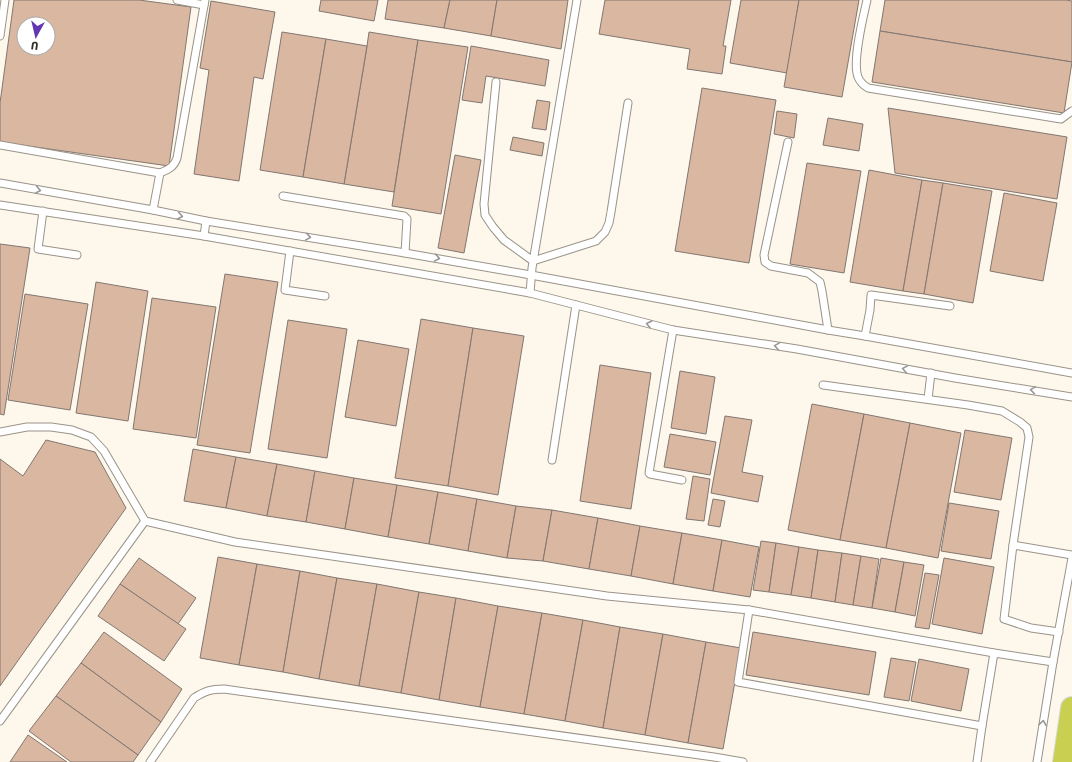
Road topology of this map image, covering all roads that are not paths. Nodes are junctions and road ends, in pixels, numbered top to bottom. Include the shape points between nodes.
1 (5, 0) edge
2 (177, 0) edge
3 (577, 0) edge
4 (867, 0) edge
5 (204, 2) edge
6 (0, 36) edge
7 (496, 82) dead end
8 (628, 103) dead end
9 (1072, 111) edge
10 (788, 142) dead end
11 (0, 145) edge
12 (160, 173) junction
13 (0, 183) edge
14 (283, 196) dead end
15 (0, 205) edge
16 (153, 210) junction
17 (43, 211) junction
18 (206, 221) junction
19 (204, 236) junction
20 (290, 251) junction
21 (405, 253) junction
22 (77, 255) dead end
23 (533, 261) junction
24 (531, 275) junction
25 (530, 294) junction
26 (324, 296) dead end
27 (576, 305) junction
28 (950, 306) dead end
29 (673, 330) junction
30 (828, 330) junction
31 (865, 336) junction
32 (931, 373) junction
33 (1072, 373) edge
34 (823, 385) dead end
35 (1072, 397) edge
36 (928, 399) junction
37 (0, 432) edge
38 (552, 460) dead end
39 (682, 480) dead end
40 (146, 520) junction
41 (1013, 545) junction
42 (1072, 555) edge
43 (1072, 558) edge
44 (748, 610) junction
45 (1059, 632) junction
46 (994, 653) junction
47 (1053, 662) junction
48 (1072, 708) edge
49 (0, 721) edge
50 (982, 726) junction
51 (150, 762) edge
52 (743, 762) edge
53 (976, 762) edge
54 (1037, 762) edge
55 (1064, 762) edge

1 - 6 lane
2 - 5 lane
3 - 23 lane
4 - 9 lane via 856,57 858,76 862,84 868,88 1061,119
5 - 12 lane via 176,163 172,168
7 - 23 lane via 484,204 486,214 504,240
8 - 23 lane via 611,212 605,232 596,241
10 - 30 lane via 764,255 766,262 771,266 808,273 820,282
11 - 12 lane
12 - 16 lane
13 -> 16 lane
14 - 21 lane via 404,216 407,219
15 - 17 lane
16 -> 18 lane
17 - 19 lane
17 - 22 lane via 38,249
18 - 19 lane
18 -> 21 lane
19 - 20 lane
20 - 25 lane
20 - 26 lane via 285,290
21 -> 24 lane
23 - 24 lane
24 - 25 lane
24 - 30 lane
25 - 27 lane
29 -> 27 lane
27 - 38 lane
28 - 31 lane via 871,295
32 -> 29 lane
29 - 39 lane via 649,473
30 - 31 lane
31 - 33 lane
35 -> 32 lane
32 - 36 lane
34 - 36 lane
36 - 41 lane via 1002,411 1027,428 1030,437
37 - 40 lane via 27,427 51,427 72,430 92,437 104,451
40 - 44 lane via 235,542 607,596
40 - 49 lane
41 - 42 lane
41 - 45 lane via 1004,619 1031,628
43 - 45 lane
44 - 46 lane
44 - 50 lane via 738,682
45 - 47 lane
46 - 47 lane
46 - 50 lane
54 -> 47 lane
48 - 55 highway
50 - 53 lane
51 - 52 lane via 194,698 211,689 224,689

